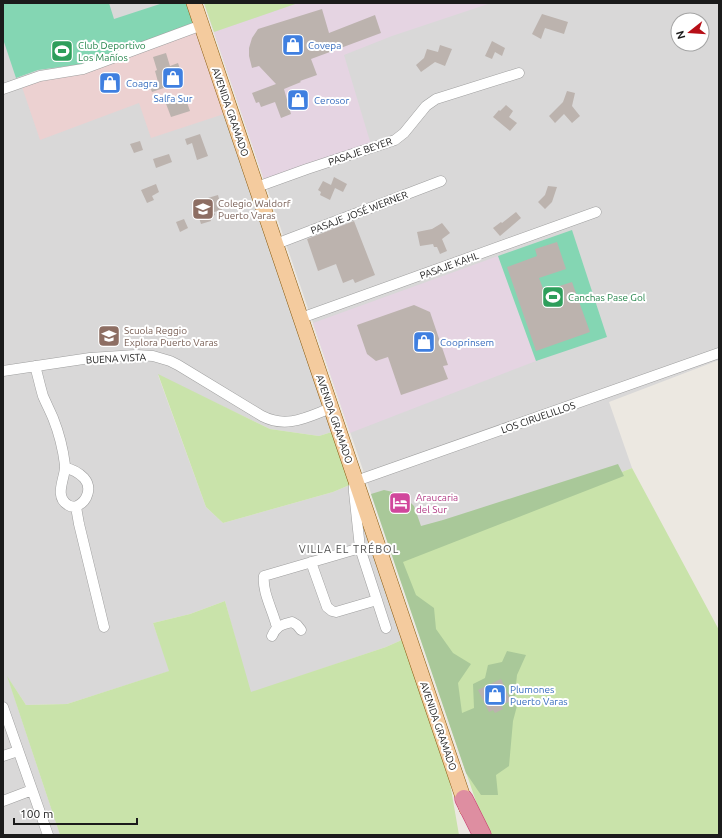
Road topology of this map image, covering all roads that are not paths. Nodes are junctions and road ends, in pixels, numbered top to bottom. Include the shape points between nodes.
1 (194, 3) edge
2 (202, 25) junction
3 (519, 72) dead end
4 (3, 89) edge
5 (441, 181) dead end
6 (257, 187) junction
7 (596, 212) dead end
8 (276, 244) junction
9 (301, 318) junction
10 (719, 353) edge
11 (35, 366) junction
12 (3, 370) edge
13 (331, 408) junction
14 (65, 468) junction
15 (356, 481) junction
16 (76, 507) junction
17 (360, 548) junction
18 (311, 562) junction
19 (377, 600) junction
20 (104, 627) dead end
21 (278, 627) junction
22 (386, 628) dead end
23 (301, 630) dead end
24 (272, 636) dead end
25 (3, 707) edge
26 (18, 751) junction
27 (3, 756) edge
28 (32, 790) junction
29 (464, 800) junction
30 (3, 801) edge
31 (48, 835) edge
32 (475, 835) edge
33 (482, 835) edge

1 - 2 main road, AVENIDA GRAMADO
2 - 4 street via 83,69 40,76
2 - 6 main road, AVENIDA GRAMADO
3 - 6 street, PASAJE BEYER via 436,99 426,106 395,140
5 - 8 street, PASAJE JOSÉ WERNER
6 - 8 main road, AVENIDA GRAMADO
7 - 9 street, PASAJE KAHL
8 - 9 main road, AVENIDA GRAMADO
9 - 13 main road, AVENIDA GRAMADO
10 - 15 street, LOS CIRUELILLOS
11 - 12 street, BUENA VISTA
11 - 13 street, BUENA VISTA via 90,358 145,355 162,358 178,365 274,421 294,421
11 - 14 street via 43,395 59,434
13 - 15 main road, AVENIDA GRAMADO
14 - 16 street via 61,493 64,502
14 - 16 street via 84,478 87,484 88,493 84,501
15 - 17 street via 354,492
15 - 29 main road, AVENIDA GRAMADO
16 - 20 street
17 - 18 street
17 - 19 street
18 - 19 street via 327,607 332,611
18 - 21 street via 264,576 264,587
19 - 22 street
21 - 23 street via 292,622
21 - 24 street
25 - 26 street
26 - 27 street
26 - 28 street
28 - 30 street
28 - 31 street
29 - 32 main road, AVENIDA GRAMADO
29 - 33 highway

